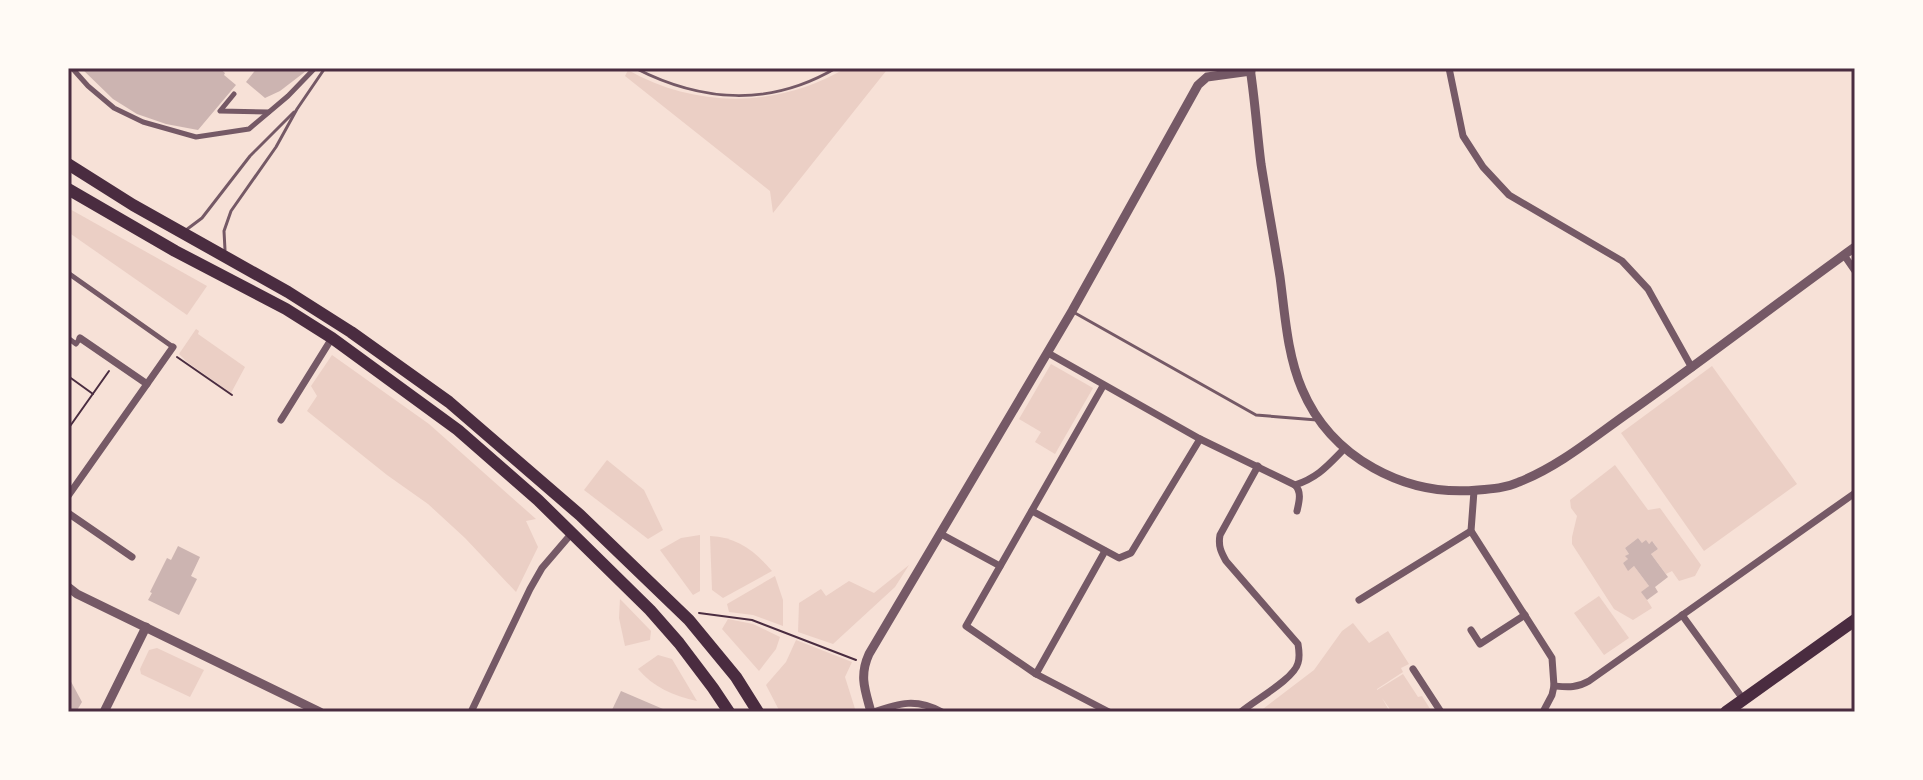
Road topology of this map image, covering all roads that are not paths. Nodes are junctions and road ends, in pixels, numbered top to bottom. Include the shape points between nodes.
1 (72, 68) edge
2 (315, 68) edge
3 (325, 68) edge
4 (635, 68) edge
5 (836, 68) edge
6 (1449, 68) edge
7 (1250, 70) edge
8 (234, 94) dead end
9 (297, 109) junction
10 (269, 112) junction
11 (68, 164) edge
12 (68, 182) edge
13 (68, 189) edge
14 (113, 215) junction
15 (183, 233) junction
16 (1855, 247) edge
17 (1844, 255) junction
18 (225, 256) junction
19 (1855, 271) edge
20 (68, 273) edge
21 (1072, 311) junction
22 (68, 338) edge
23 (80, 338) joint
24 (332, 338) junction
25 (171, 349) joint
26 (1048, 353) junction
27 (1692, 368) junction
28 (147, 384) junction
29 (1103, 386) junction
30 (281, 420) dead end
31 (1318, 421) junction
32 (1200, 439) junction
33 (1345, 448) junction
34 (1258, 466) junction
35 (1295, 485) junction
36 (1474, 491) junction
37 (1855, 493) edge
38 (68, 496) edge
39 (1032, 511) junction
40 (1297, 511) dead end
41 (68, 513) edge
42 (1471, 531) junction
43 (572, 533) junction
44 (941, 534) junction
45 (1105, 551) junction
46 (132, 557) dead end
47 (1000, 566) junction
48 (68, 587) edge
49 (1359, 600) dead end
50 (1525, 615) junction
51 (1682, 615) junction
52 (1855, 620) edge
53 (146, 627) junction
54 (1471, 630) dead end
55 (1413, 669) dead end
56 (1036, 674) junction
57 (1554, 686) junction
58 (1743, 699) junction
59 (1105, 711) edge
60 (104, 712) edge
61 (320, 712) edge
62 (471, 712) edge
63 (729, 712) edge
64 (758, 712) edge
65 (872, 712) edge
66 (942, 712) edge
67 (1241, 712) edge
68 (1441, 712) edge
69 (1543, 712) edge
70 (1726, 712) edge

1 - 10 street via 114,108 196,137 249,129
2 - 10 street
3 - 9 lane
4 - 5 lane via 689,91 747,95 794,86
6 - 27 street via 1463,136 1483,167 1509,195 1622,261 1648,289
7 - 21 street via 1207,77 1198,85
7 - 31 street via 1288,340 1301,388
8 - 10 street via 220,111
9 - 15 lane
9 - 18 lane via 231,211 224,231
11 - 15 highway
12 - 14 highway
13 - 14 highway
14 - 24 highway
15 - 18 highway
16 - 17 street
17 - 19 street
17 - 27 street
18 - 64 highway via 351,332 460,411 580,515 689,620
20 - 25 street
21 - 26 street
21 - 31 lane via 1256,415
22 - 23 street via 76,344
23 - 28 street
24 - 30 street
24 - 43 highway via 458,430
25 - 28 street
26 - 29 street
26 - 44 street
27 - 36 street via 1549,469 1500,488
28 - 38 street
29 - 32 street
29 - 39 street
31 - 33 street
32 - 34 street
32 - 45 street via 1131,553 1119,558
33 - 35 street via 1320,474
33 - 36 street via 1405,483
34 - 35 street
34 - 67 street via 1218,542 1226,561 1298,644 1299,654 1290,677
35 - 40 street
36 - 42 street
37 - 51 street
39 - 45 street
39 - 47 street
41 - 46 street
42 - 49 street
42 - 50 street
43 - 62 street via 530,589
43 - 63 highway via 679,643
44 - 47 street
44 - 65 street via 865,664 862,681
45 - 56 street
47 - 56 street via 966,626
48 - 53 street
50 - 54 street via 1480,644
50 - 57 street via 1552,658
51 - 57 street via 1579,687
51 - 58 street
52 - 58 highway
53 - 60 street
53 - 61 street
55 - 68 street
56 - 59 street
57 - 69 street
58 - 70 highway
65 - 66 street via 918,703

